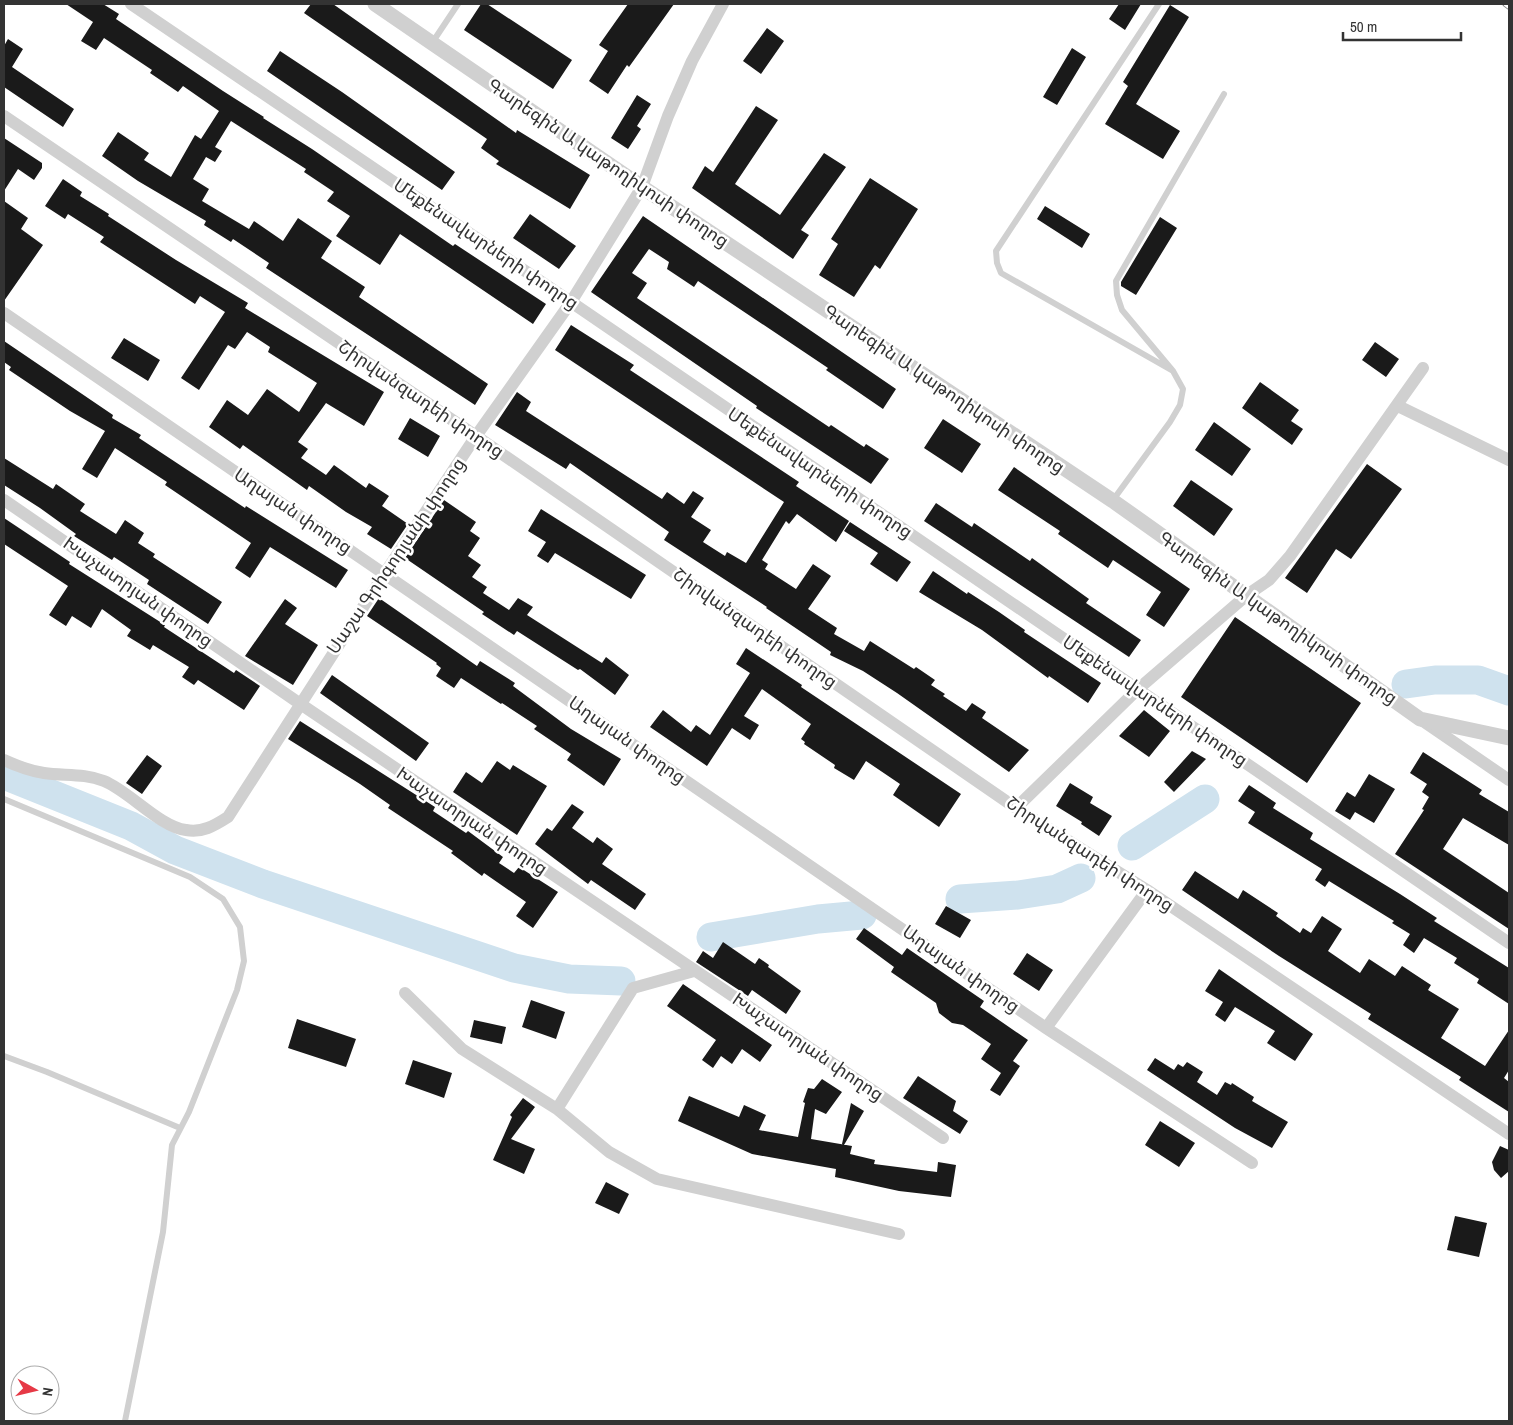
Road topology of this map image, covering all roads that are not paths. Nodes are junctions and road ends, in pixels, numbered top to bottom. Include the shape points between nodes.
1 (130, 4) edge
2 (375, 4) edge
3 (458, 4) edge
4 (724, 4) edge
5 (1159, 4) edge
6 (432, 43) junction
7 (1224, 94) dead end
8 (4, 116) edge
9 (642, 187) junction
10 (571, 302) junction
11 (4, 313) edge
12 (1423, 368) dead end
13 (1173, 371) junction
14 (1398, 406) junction
15 (476, 436) junction
16 (1509, 460) edge
17 (4, 500) edge
18 (1113, 501) junction
19 (385, 573) junction
20 (1247, 595) junction
21 (1137, 690) junction
22 (299, 703) junction
23 (1420, 719) junction
24 (1509, 738) edge
25 (4, 760) edge
26 (1509, 780) edge
27 (4, 799) edge
28 (1016, 808) junction
29 (1147, 890) junction
30 (1509, 943) edge
31 (694, 971) junction
32 (405, 993) dead end
33 (1046, 1028) junction
34 (4, 1056) edge
35 (557, 1109) junction
36 (180, 1128) junction
37 (1509, 1134) edge
38 (943, 1138) dead end
39 (1252, 1163) dead end
40 (899, 1234) dead end
41 (125, 1421) edge

1 - 10 street, Մեքենավարների փողոց
2 - 6 street, Գարեգին Ա կաթողիկոսի փողոց
3 - 6 lane
4 - 9 street, Սաշա Գրիգորյանի փողոց via 680,88
5 - 13 lane via 996,251 996,257 1001,273
6 - 9 street, Գարեգին Ա կաթողիկոսի փողոց
7 - 13 lane via 1116,281 1122,310
8 - 15 street, Շիրվանզադեի փողոց
9 - 10 street, Սաշա Գրիգորյանի փողոց
9 - 18 street, Գարեգին Ա կաթողիկոսի փողոց
10 - 15 street, Սաշա Գրիգորյանի փողոց
10 - 21 street, Մեքենավարների փողոց
11 - 19 street, Աղայան փողոց
12 - 14 street
13 - 18 lane via 1183,389 1180,405
14 - 16 street
14 - 20 street via 1290,556 1269,580
15 - 19 street, Սաշա Գրիգորյանի փողոց
15 - 28 street, Շիրվանզադեի փողոց
17 - 22 street, Խաչատրյան փողոց
18 - 20 street, Գարեգին Ա կաթողիկոսի փողոց
19 - 22 street, Սաշա Գրիգորյանի փողոց
19 - 33 street, Աղայան փողոց
20 - 21 street
20 - 23 street, Գարեգին Ա կաթողիկոսի փողոց
21 - 28 street
21 - 30 street, Մեքենավարների փողոց
22 - 25 street, Սաշա Գրիգորյանի փողոց via 228,816 215,826 200,831 184,830 171,824 105,782 86,776 44,773
22 - 31 street, Խաչատրյան փողոց
23 - 24 street
23 - 26 street, Գարեգին Ա կաթողիկոսի փողոց
27 - 36 lane via 190,877 223,900 240,926 244,961 237,990
28 - 29 street, Շիրվանզադեի փողոց
29 - 33 street
29 - 37 street, Շիրվանզադեի փողոց
31 - 35 street via 633,988
31 - 38 street, Խաչատրյան փողոց
32 - 35 street via 462,1050
33 - 39 street, Աղայան փողոց
34 - 36 lane
35 - 40 street via 610,1152 657,1179
36 - 41 lane via 172,1145 163,1232

